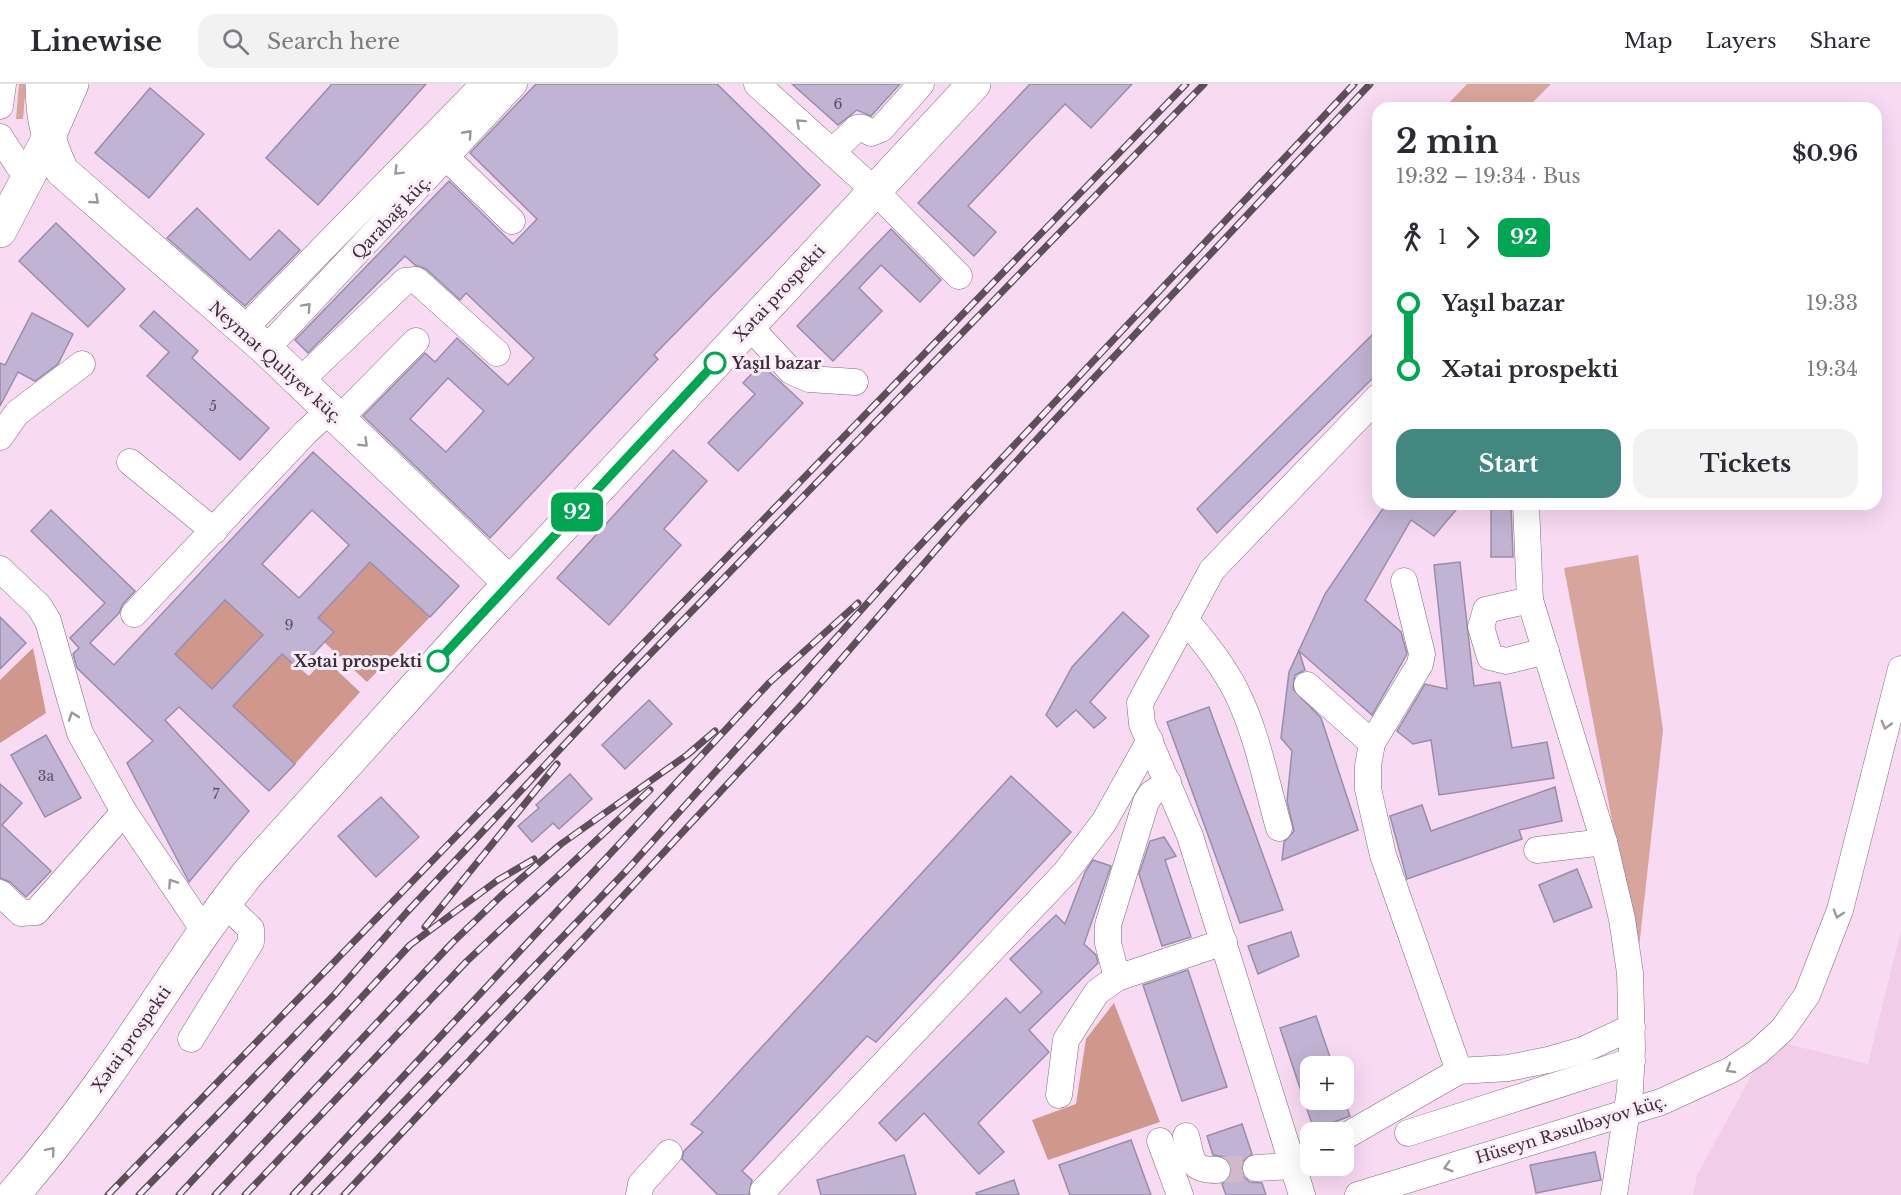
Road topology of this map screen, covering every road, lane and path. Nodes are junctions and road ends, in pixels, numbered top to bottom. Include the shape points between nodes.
1 (3, 84) edge
2 (56, 84) edge
3 (72, 84) edge
4 (484, 84) edge
5 (514, 84) edge
6 (757, 84) edge
7 (921, 84) edge
8 (974, 84) edge
9 (0, 106) edge
10 (44, 112) edge
11 (0, 137) edge
12 (832, 152) junction
13 (447, 158) junction
14 (62, 171) junction
15 (14, 184) edge
16 (874, 190) junction
17 (512, 221) dead end
18 (0, 231) edge
19 (959, 276) dead end
20 (749, 326) junction
21 (255, 340) junction
22 (416, 341) dead end
23 (497, 353) dead end
24 (82, 364) dead end
25 (299, 382) junction
26 (855, 382) dead end
27 (1372, 403) edge
28 (334, 415) junction
29 (0, 437) edge
30 (130, 462) dead end
31 (1526, 510) edge
32 (214, 531) junction
33 (0, 569) edge
34 (1404, 581) dead end
35 (510, 582) junction
36 (1530, 600) junction
37 (134, 614) dead end
38 (1185, 619) junction
39 (1546, 651) junction
40 (1901, 669) edge
41 (1307, 685) dead end
42 (1150, 741) junction
43 (1372, 743) junction
44 (1168, 782) junction
45 (124, 812) junction
46 (1279, 828) dead end
47 (1604, 842) junction
48 (1537, 850) dead end
49 (0, 893) edge
50 (224, 903) junction
51 (205, 932) junction
52 (1224, 942) junction
53 (1117, 978) junction
54 (1632, 1027) junction
55 (190, 1039) dead end
56 (1632, 1061) junction
57 (1459, 1071) junction
58 (1059, 1095) dead end
59 (1625, 1116) junction
60 (1354, 1131) edge
61 (1408, 1133) dead end
62 (1186, 1136) dead end
63 (1160, 1141) dead end
64 (1622, 1147) junction
65 (669, 1153) dead end
66 (1300, 1155) edge
67 (1300, 1161) edge
68 (1256, 1168) tunnel mouth
69 (1217, 1170) tunnel mouth
70 (1302, 1176) edge
71 (763, 1191) dead end
72 (12, 1195) edge
73 (639, 1195) edge
74 (1180, 1195) edge
75 (1302, 1195) edge
76 (1358, 1195) edge
77 (1614, 1195) edge
78 (1632, 1195) edge

1 - 9 street
2 - 10 main road
3 - 10 main road
4 -> 21 street, Qarabağ küç.
13 -> 5 street, Qarabağ küç.
12 -> 6 street
7 - 12 street via 880,129 871,133 857,128
8 - 16 main road, Xətai prospekti
10 - 14 main road, Neymət Quliyev küç.
10 - 15 main road
11 - 15 street
12 - 16 street
13 - 17 street
21 -> 13 street, Qarabağ küç.
14 - 15 main road via 44,168
14 -> 21 main road, Neymət Quliyev küç.
15 - 18 main road
16 - 19 street
16 - 20 main road, Xətai prospekti
20 - 26 street via 791,371 809,379
20 - 35 main road, Xətai prospekti
21 - 25 main road, Neymət Quliyev küç.
22 - 28 street
23 - 25 street via 416,280 410,279
24 - 29 street via 17,412
25 - 28 main road, Neymət Quliyev küç.
27 - 38 street via 1212,570
28 - 32 street via 306,432
28 -> 35 main road, Neymət Quliyev küç.
30 - 32 street
31 - 36 street
32 - 37 street
45 -> 33 street via 80,734 48,621 39,606
34 - 43 street via 1422,654 1420,664
35 - 50 main road, Xətai prospekti
36 - 39 street
36 - 39 street via 1486,610 1481,627 1490,657 1506,661
38 - 42 street via 1140,703 1142,724
38 - 46 street via 1216,657 1236,692
39 - 47 street
40 -> 59 street, Hüseyn Rəsulbəyov küç. via 1839,910 1807,995 1784,1029 1758,1052 1698,1086
41 - 43 street
42 - 44 street
42 - 71 street via 1104,822 1065,873
43 - 57 street via 1368,789 1383,855
44 - 52 street
44 - 53 street via 1146,802 1108,925 1108,943
45 - 49 street via 36,912 21,913
51 -> 45 street
47 - 48 street
47 - 54 street via 1627,952
50 - 51 main road, Xətai prospekti
50 - 55 street via 251,929 251,942
72 -> 51 main road, Xətai prospekti via 102,1083
52 - 53 street
52 - 66 street
53 - 58 street via 1097,992 1066,1040
54 - 56 street
54 - 57 street via 1583,1050 1548,1060 1508,1068
56 - 59 street
56 - 61 street
57 - 60 street
59 - 64 street
59 -> 76 street, Hüseyn Rəsulbəyov küç.
62 - 69 street via 1195,1166 1200,1170
63 - 74 street
64 - 77 street
64 - 78 street via 1632,1160
65 - 73 street via 641,1184
67 - 68 street
70 - 75 street

